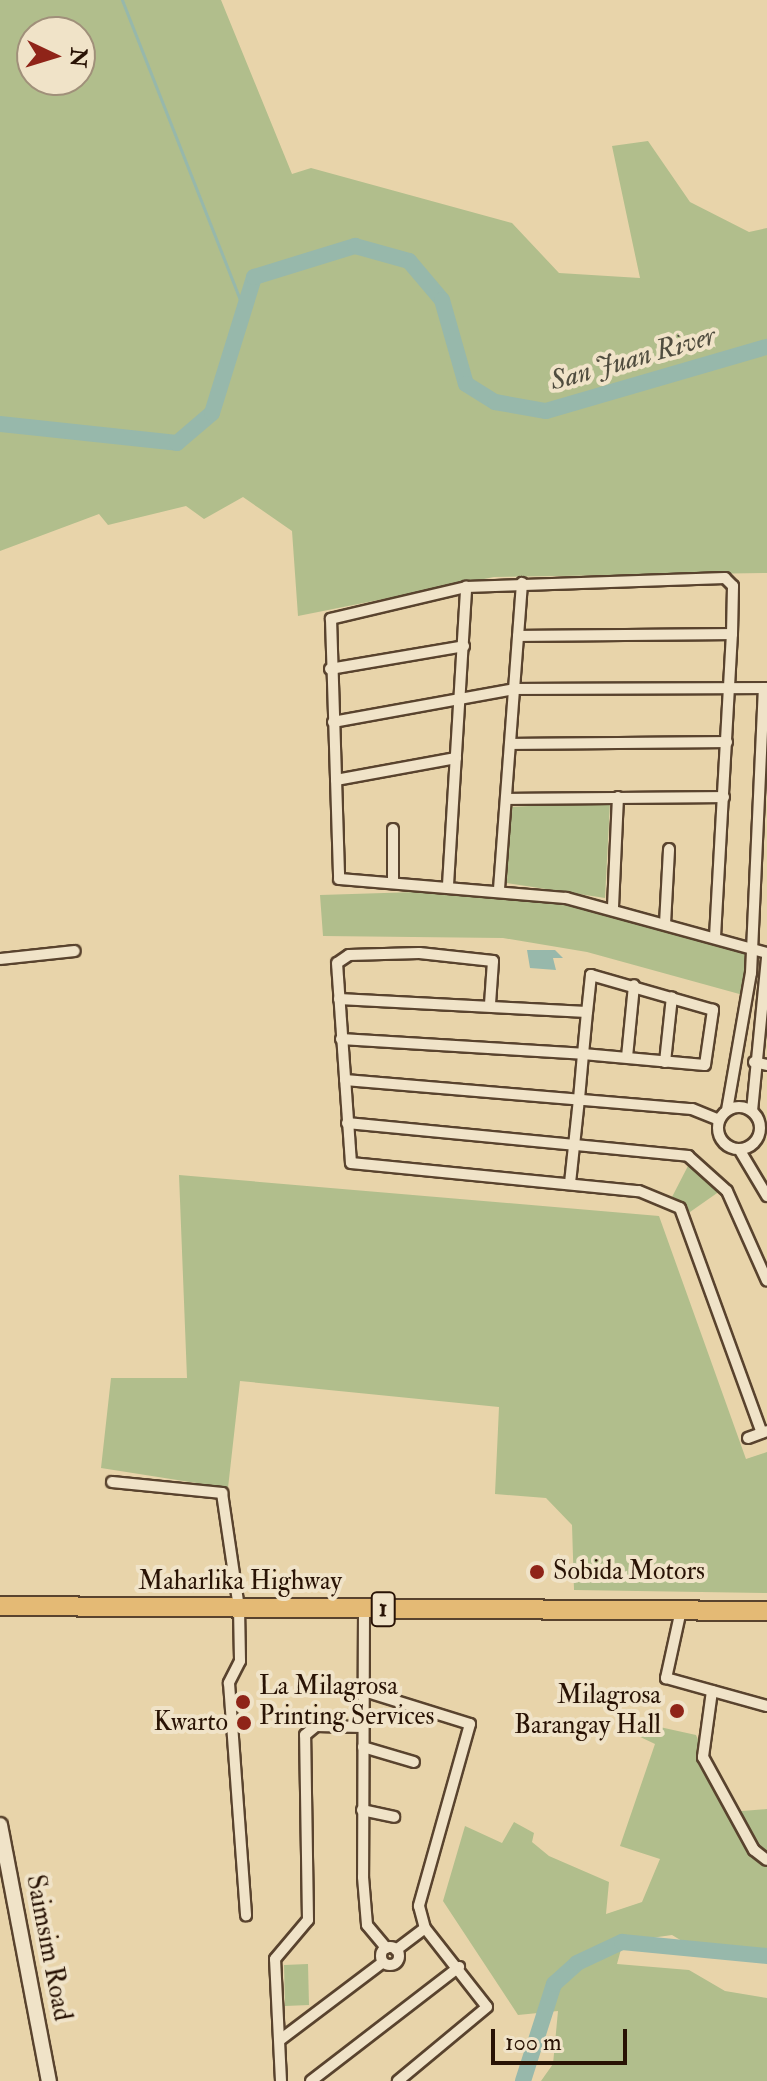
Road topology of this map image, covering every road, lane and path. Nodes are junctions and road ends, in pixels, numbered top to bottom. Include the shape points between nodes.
1 (522, 583) junction
2 (466, 587) junction
3 (732, 634) junction
4 (518, 636) junction
5 (464, 646) junction
6 (330, 669) junction
7 (730, 687) junction
8 (766, 688) edge
9 (514, 689) junction
10 (460, 701) junction
11 (333, 722) junction
12 (727, 742) junction
13 (510, 744) junction
14 (456, 758) junction
15 (336, 780) junction
16 (618, 797) junction
17 (724, 797) junction
18 (506, 799) junction
19 (393, 829) dead end
20 (762, 848) edge
21 (669, 849) dead end
22 (393, 883) junction
23 (448, 885) junction
24 (499, 889) junction
25 (613, 907) junction
26 (665, 924) junction
27 (715, 937) junction
28 (753, 948) junction
29 (75, 951) dead end
30 (767, 955) edge
31 (0, 959) edge
32 (634, 985) junction
33 (672, 997) junction
34 (339, 999) junction
35 (490, 1004) junction
36 (587, 1012) junction
37 (341, 1039) junction
38 (583, 1054) junction
39 (627, 1057) junction
40 (665, 1062) junction
41 (754, 1062) junction
42 (767, 1065) edge
43 (345, 1080) junction
44 (579, 1099) junction
45 (727, 1110) junction
46 (752, 1111) junction
47 (719, 1120) junction
48 (347, 1123) junction
49 (763, 1139) edge
50 (574, 1141) junction
51 (739, 1149) junction
52 (570, 1183) junction
53 (767, 1196) edge
54 (767, 1281) edge
55 (765, 1432) edge
56 (748, 1438) dead end
57 (112, 1482) dead end
58 (0, 1606) edge
59 (239, 1608) junction
60 (364, 1609) junction
61 (681, 1610) junction
62 (767, 1611) edge
63 (364, 1691) junction
64 (712, 1691) junction
65 (767, 1706) edge
66 (363, 1727) junction
67 (363, 1747) junction
68 (414, 1762) dead end
69 (362, 1810) junction
70 (394, 1817) dead end
71 (0, 1825) edge
72 (767, 1860) edge
73 (246, 1915) dead end
74 (425, 1928) junction
75 (391, 1949) junction
76 (459, 1967) junction
77 (280, 2040) junction
78 (49, 2081) edge
79 (281, 2081) edge
80 (311, 2081) edge
81 (398, 2081) edge

1 - 2 street
1 - 3 street via 725,578 733,586
1 - 4 street
2 - 5 street
2 - 6 street via 338,612 327,629
3 - 4 street
3 - 7 street
4 - 9 street
5 - 6 street
5 - 10 street
6 - 11 street
7 - 8 street
7 - 9 street
7 - 12 street
8 - 20 street
9 - 10 street
9 - 13 street
10 - 11 street
10 - 14 street
11 - 15 street
12 - 13 street
12 - 17 street
13 - 18 street
14 - 15 street
14 - 23 street
15 - 22 street via 339,879
16 - 17 street
16 - 18 street
16 - 25 street
17 - 27 street
18 - 24 street
19 - 22 street
20 - 28 street
21 - 26 street
22 - 23 street
23 - 24 street
24 - 25 street
25 - 26 street
26 - 27 street
27 - 28 street
28 - 30 street
28 - 45 street
29 - 31 street
30 - 41 street
32 - 33 street
32 - 36 street via 591,975
32 - 39 street
33 - 40 street
33 - 40 street via 713,1010 705,1065
34 - 35 street
34 - 35 street via 337,963 349,955 419,953 493,961
34 - 37 street
35 - 36 street
36 - 38 street
37 - 38 street
37 - 43 street
38 - 39 street
38 - 44 street
39 - 40 street
41 - 42 street
41 - 46 street
43 - 44 street
43 - 48 street
44 - 47 street via 692,1109
44 - 50 street
45 - 46 street
45 - 47 street
46 - 49 street
47 - 51 street via 718,1134
48 - 50 street
48 - 52 street via 351,1163 360,1167
49 - 51 street
50 - 52 street
50 - 54 street via 666,1149 712,1174 745,1220
51 - 53 street
52 - 55 street via 639,1191 680,1208
55 - 56 street
57 - 59 street via 222,1493
58 - 59 highway, Maharlika Highway / 1
59 - 60 highway, Maharlika Highway / 1
59 - 73 street via 240,1661 229,1683
60 - 61 highway, Maharlika Highway / 1
60 - 63 street
61 - 62 highway, Maharlika Highway / 1
61 - 64 street via 666,1678
63 - 66 street
63 - 74 street via 470,1724 421,1899
64 - 65 street
64 - 72 street via 703,1757 754,1850
66 - 67 street
66 - 77 street via 316,1726 305,1735 308,1920 275,1959
67 - 68 street
67 - 69 street
69 - 70 street
69 - 75 street via 367,1925
71 - 78 street, Saimsim Road
74 - 75 street
74 - 76 street
75 - 77 street via 383,1962
76 - 80 street
76 - 81 street via 485,2000 485,2013
77 - 79 street

